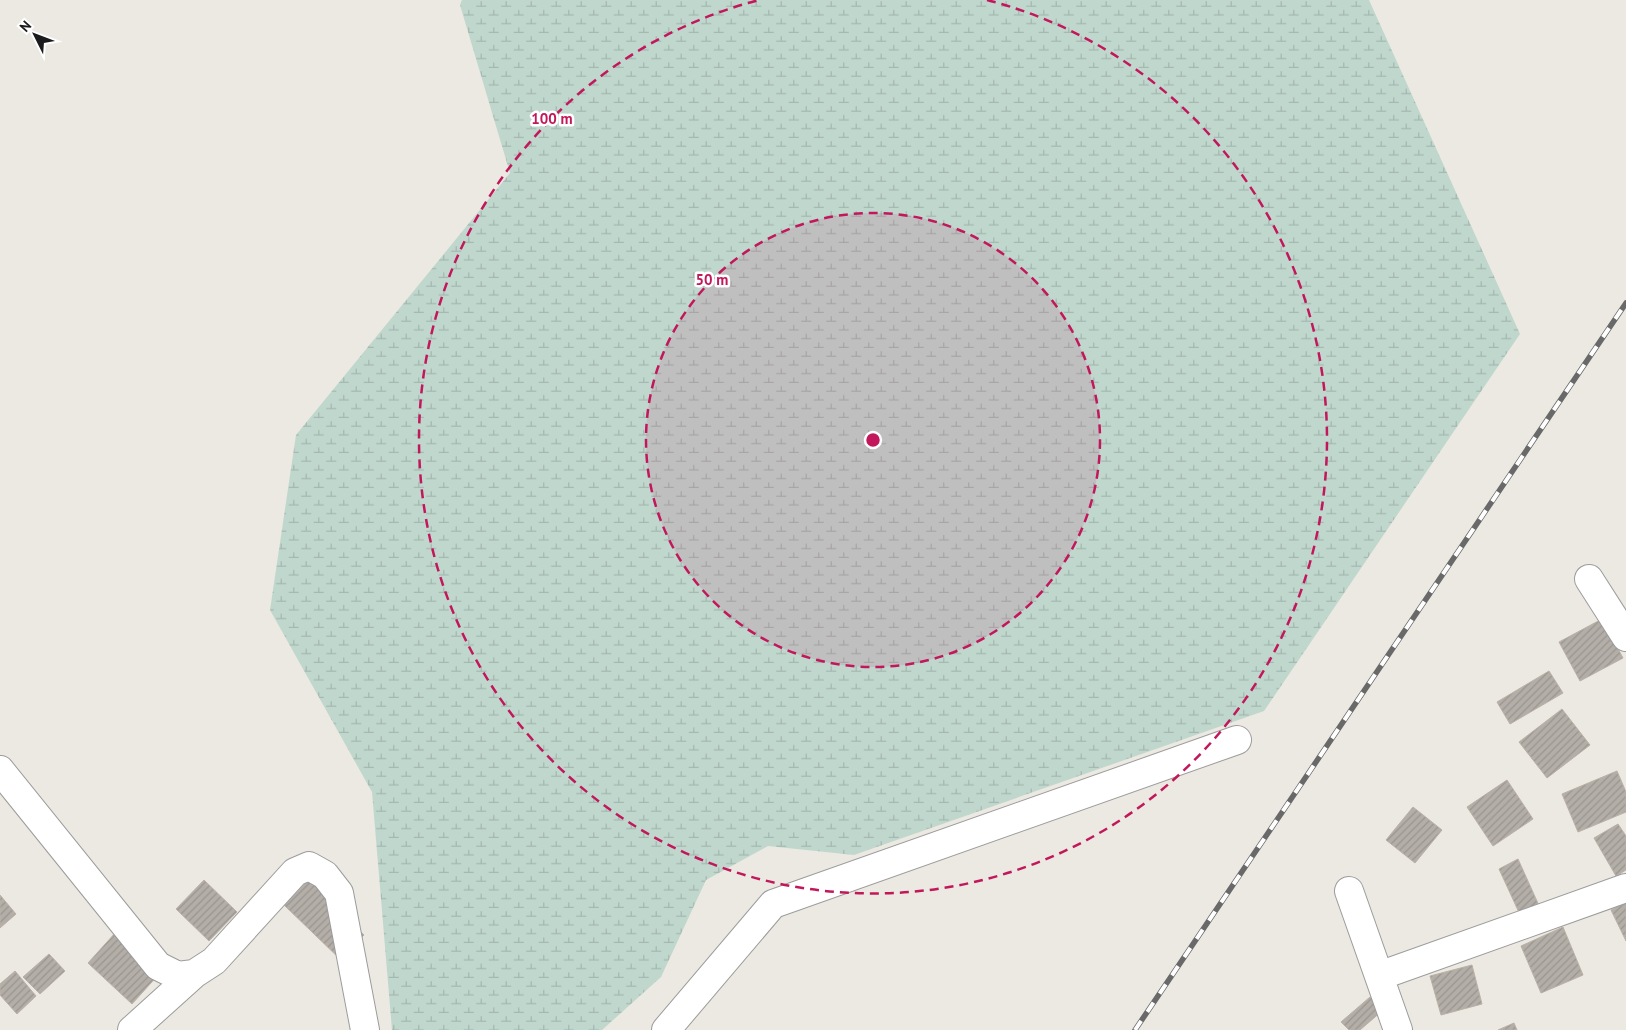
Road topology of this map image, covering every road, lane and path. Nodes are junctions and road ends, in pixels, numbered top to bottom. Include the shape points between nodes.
1 (1589, 579) dead end
2 (1626, 637) edge
3 (1237, 740) dead end
4 (0, 770) edge
5 (1626, 888) edge
6 (1349, 891) dead end
7 (194, 974) junction
8 (1379, 976) junction
9 (132, 1030) edge
10 (365, 1030) edge
11 (666, 1030) edge
12 (1398, 1030) edge

1 - 2 street
3 - 11 street via 773,904
4 - 7 street via 158,966 178,976
5 - 8 street
6 - 8 street
7 - 9 street
7 - 10 street via 214,961 295,872 309,866 325,874 339,893
8 - 12 street

